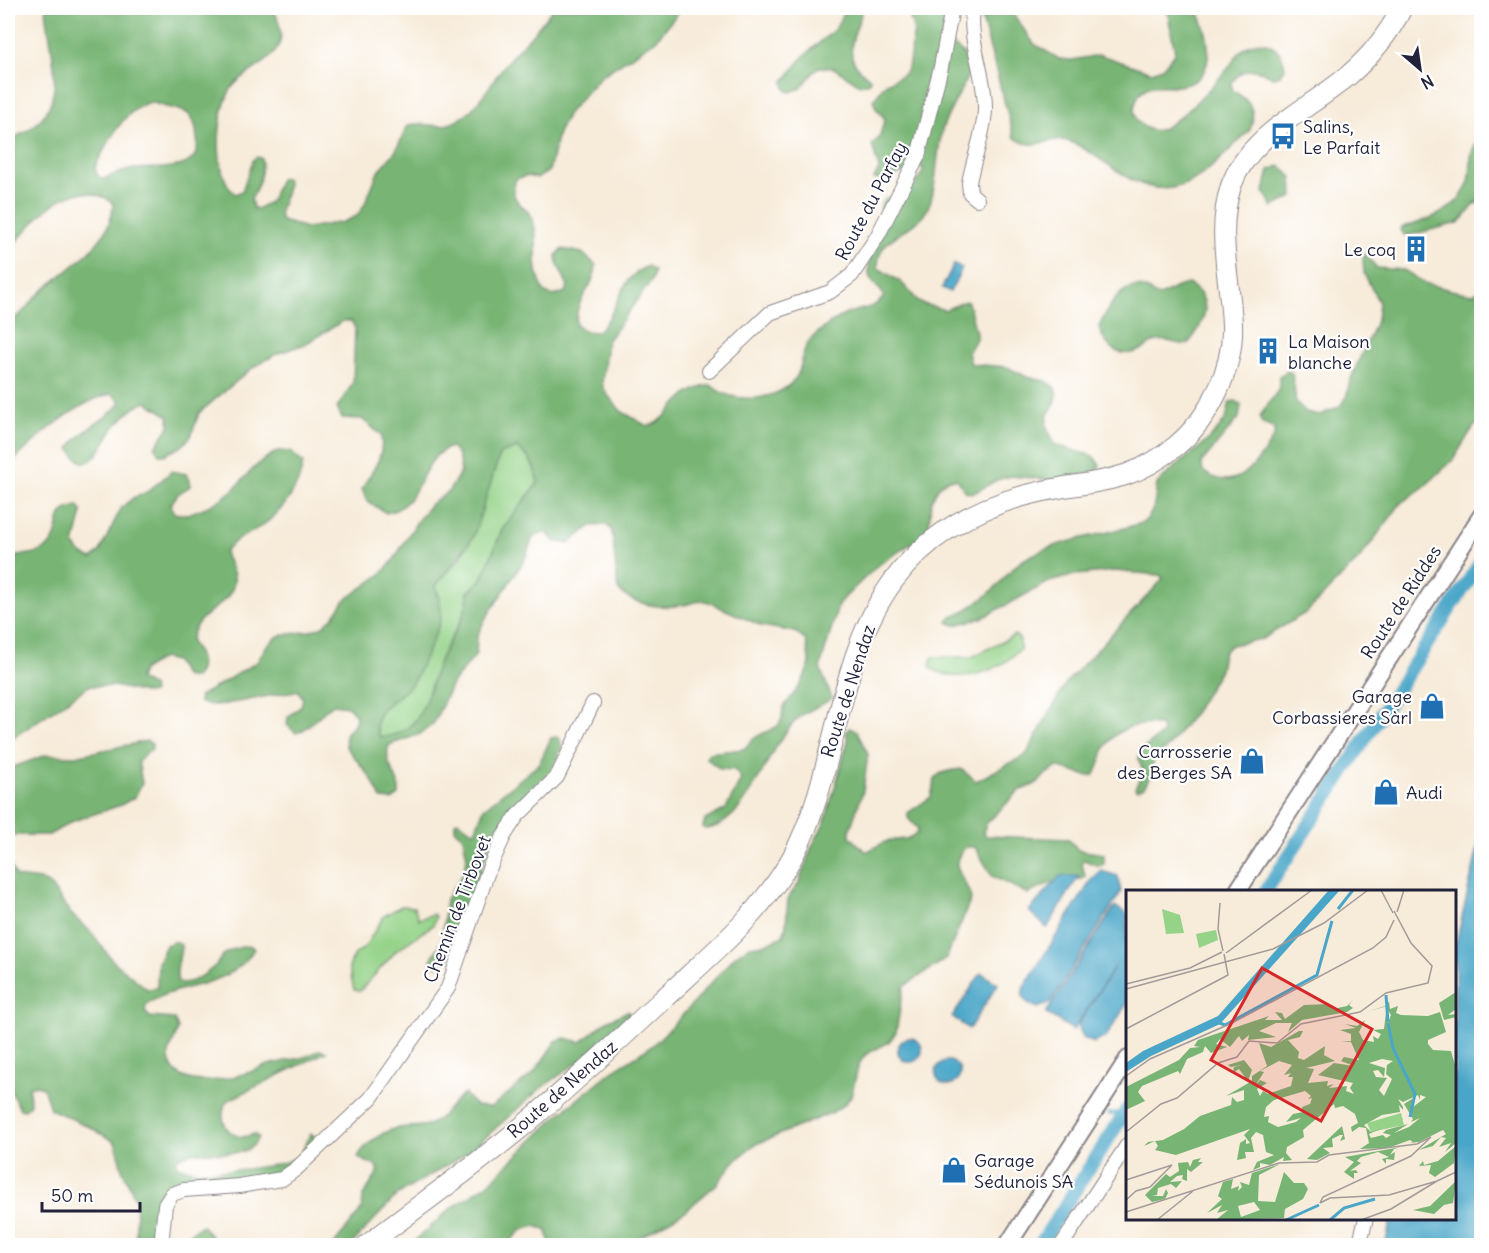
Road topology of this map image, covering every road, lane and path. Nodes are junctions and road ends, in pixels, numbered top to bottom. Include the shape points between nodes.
1 (952, 8) edge
2 (973, 8) edge
3 (1402, 8) edge
4 (977, 199) dead end
5 (709, 371) dead end
6 (1482, 515) edge
7 (593, 704) dead end
8 (1238, 890) edge
9 (1126, 1062) edge
10 (1126, 1147) edge
11 (1365, 1220) edge
12 (161, 1245) edge
13 (366, 1245) edge
14 (1007, 1245) edge
15 (1061, 1245) edge
16 (1359, 1245) edge

1 - 5 street, Route du Parfay via 918,156 878,235 852,275 831,292 770,313
2 - 4 street via 972,42 985,110 969,183 970,193
3 - 13 main road, Route de Nendaz via 1364,61 1266,138 1233,180 1223,236 1232,323 1230,345 1216,394 1192,429 1178,445 1151,464 1122,478 1040,492 971,515 912,559 868,622 805,830 767,896 716,950 548,1104
6 - 8 street, Route de Riddes
7 - 12 street, Chemin de Tirbovet via 556,777 508,829 480,891 453,979 378,1090 282,1179 172,1194 165,1204
9 - 14 street
10 - 15 street
11 - 16 street

